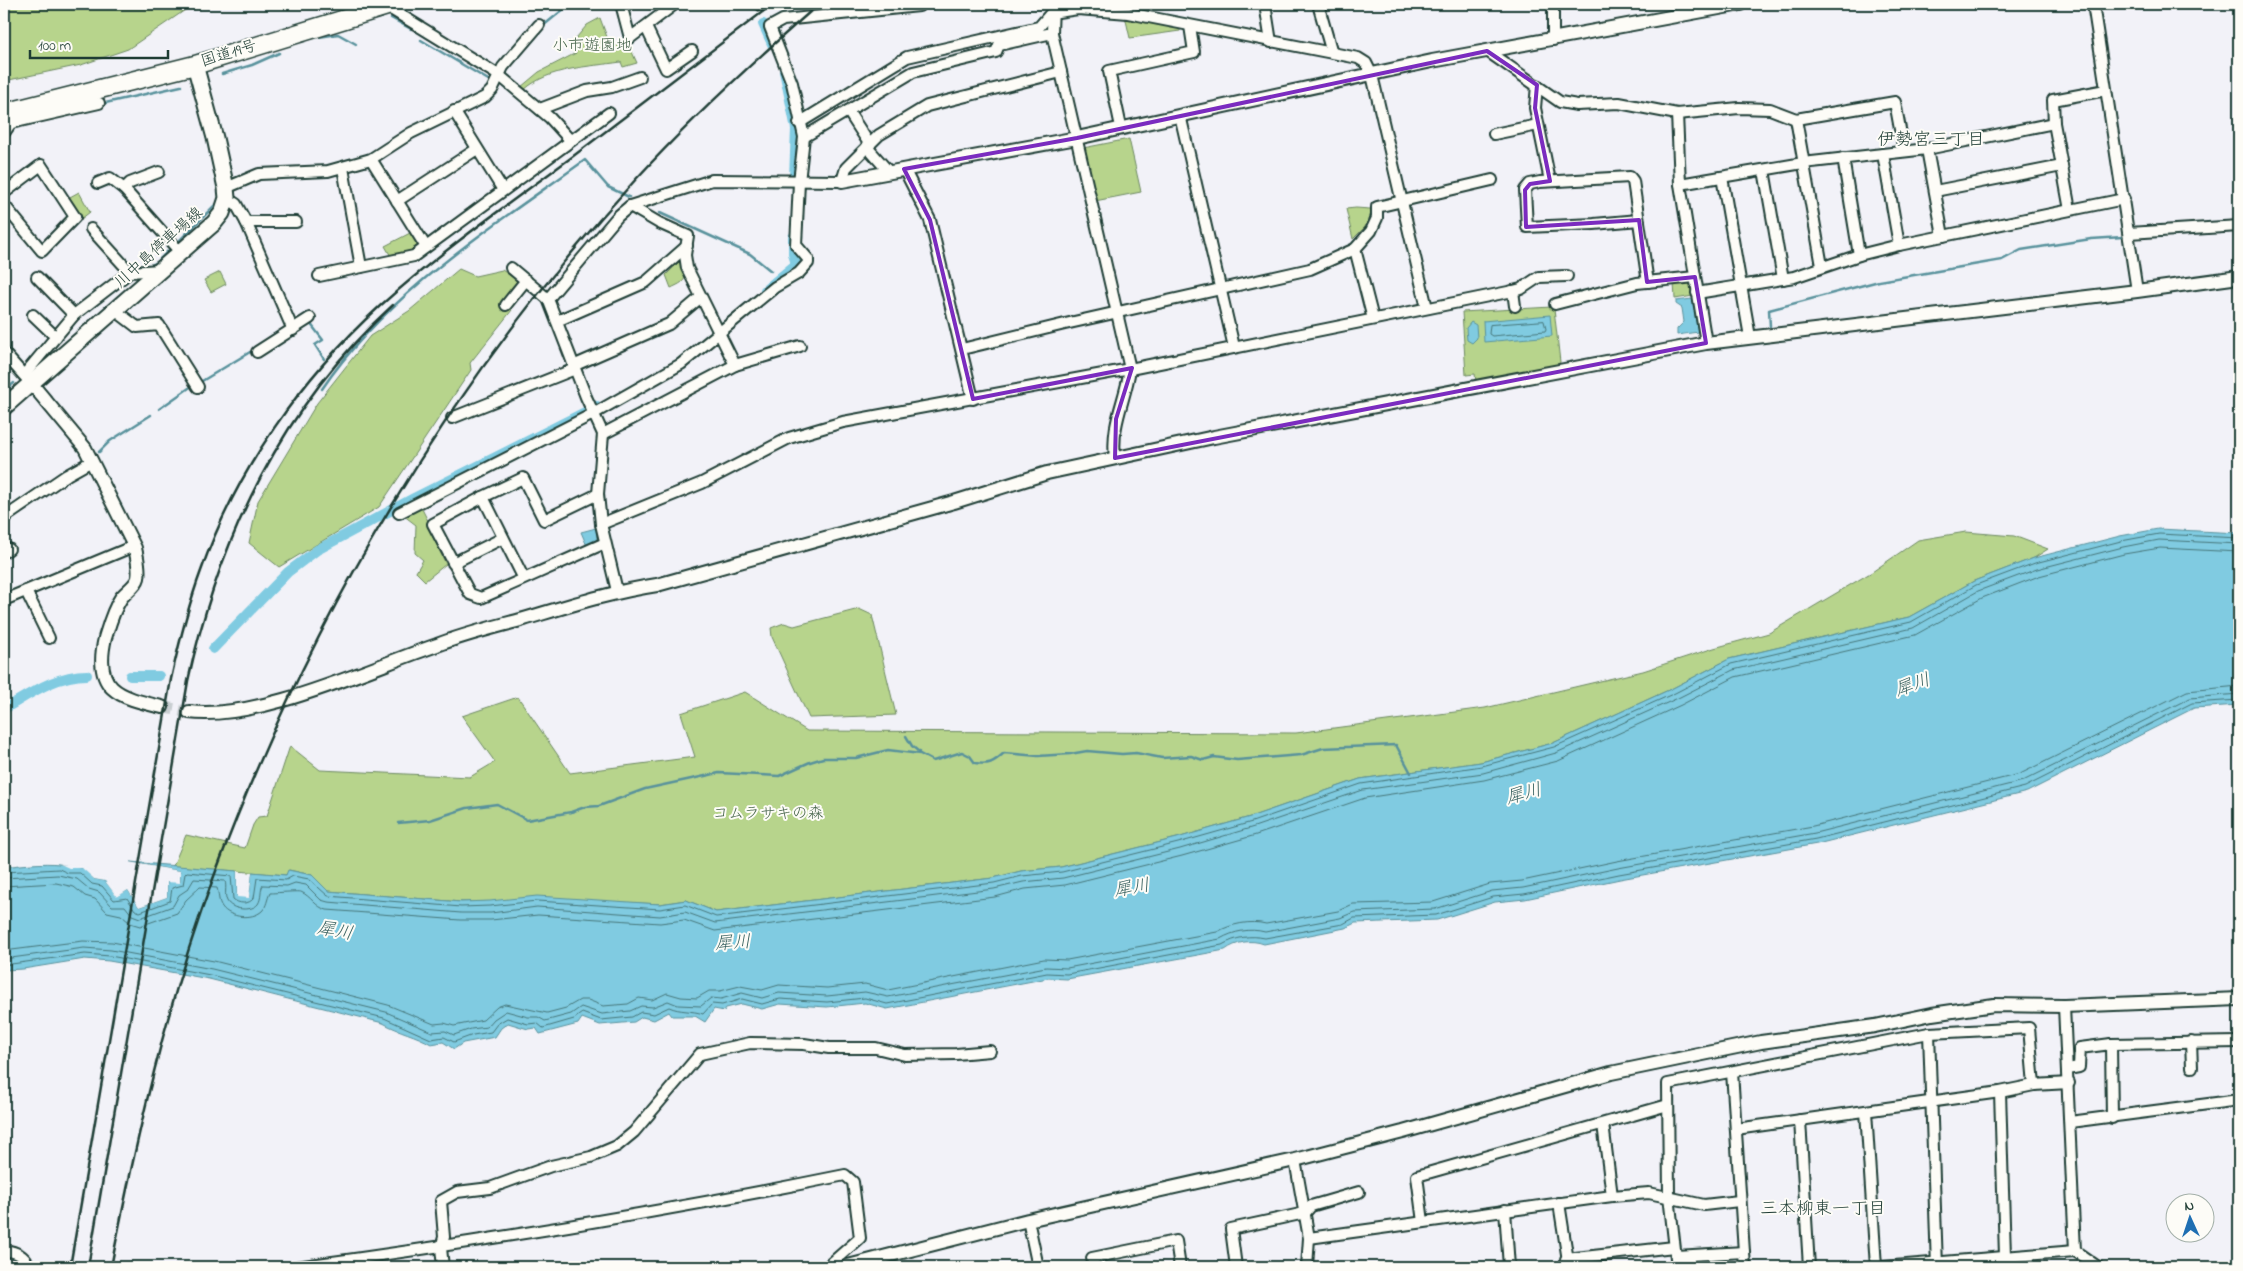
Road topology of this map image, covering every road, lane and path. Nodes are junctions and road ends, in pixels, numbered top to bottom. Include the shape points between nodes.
1 (621, 4) edge
2 (675, 4) edge
3 (919, 4) edge
4 (1265, 4) edge
5 (1318, 4) edge
6 (1553, 4) edge
7 (1741, 4) edge
8 (2093, 4) edge
9 (390, 5) edge
10 (1052, 8) edge
11 (539, 25) dead end
12 (1190, 26) junction
13 (646, 27) junction
14 (1052, 33) junction
15 (1552, 40) junction
16 (1271, 42) junction
17 (692, 50) dead end
18 (1487, 51) junction
19 (1332, 53) junction
20 (195, 65) junction
21 (1060, 72) junction
22 (1372, 75) junction
23 (640, 77) dead end
24 (498, 79) junction
25 (1537, 85) junction
26 (2106, 90) junction
27 (99, 103) dead end
28 (540, 109) junction
29 (454, 111) junction
30 (848, 111) junction
31 (609, 113) dead end
32 (1677, 114) junction
33 (9, 115) edge
34 (1180, 115) junction
35 (1796, 118) junction
36 (2054, 122) junction
37 (799, 123) junction
38 (1538, 125) junction
39 (1120, 127) junction
40 (4, 133) edge
41 (1494, 134) dead end
42 (804, 137) junction
43 (1077, 138) junction
44 (570, 140) junction
45 (868, 146) junction
46 (478, 149) junction
47 (1927, 149) junction
48 (1904, 151) junction
49 (1883, 154) junction
50 (1843, 158) junction
51 (371, 159) junction
52 (1804, 163) junction
53 (2062, 166) junction
54 (344, 168) junction
55 (904, 169) junction
56 (1764, 170) junction
57 (159, 172) dead end
58 (889, 172) junction
59 (1722, 177) junction
60 (1492, 180) dead end
61 (842, 181) junction
62 (1550, 181) junction
63 (799, 182) junction
64 (98, 183) dead end
65 (1680, 184) junction
66 (124, 189) junction
67 (503, 190) junction
68 (1934, 191) junction
69 (4, 193) edge
70 (226, 193) junction
71 (2124, 199) junction
72 (397, 201) junction
73 (1403, 202) junction
74 (4, 205) edge
75 (630, 206) junction
76 (2070, 210) junction
77 (1639, 220) junction
78 (246, 222) junction
79 (296, 222) dead end
80 (2239, 226) edge
81 (90, 229) dead end
82 (2129, 233) junction
83 (1943, 236) junction
84 (1899, 245) junction
85 (688, 246) junction
86 (426, 247) junction
87 (1354, 249) junction
88 (180, 252) junction
89 (1859, 255) junction
90 (1822, 266) junction
91 (361, 267) junction
92 (511, 268) dead end
93 (161, 270) junction
94 (130, 272) junction
95 (319, 276) dead end
96 (1567, 276) dead end
97 (1694, 276) junction
98 (37, 277) dead end
99 (2239, 277) edge
100 (1783, 279) junction
101 (526, 280) junction
102 (1648, 282) junction
103 (1740, 287) junction
104 (1219, 290) junction
105 (1513, 291) junction
106 (2137, 291) junction
107 (1697, 293) junction
108 (701, 297) junction
109 (548, 298) junction
110 (1555, 304) dead end
111 (506, 305) dead end
112 (1515, 306) dead end
113 (1427, 308) junction
114 (116, 310) junction
115 (1117, 312) junction
116 (33, 315) dead end
117 (74, 315) junction
118 (310, 318) dead end
119 (1373, 319) junction
120 (558, 322) junction
121 (293, 330) junction
122 (719, 334) junction
123 (1750, 336) junction
124 (56, 337) junction
125 (1706, 343) junction
126 (800, 346) dead end
127 (1234, 348) junction
128 (962, 349) junction
129 (257, 352) dead end
130 (4, 353) edge
131 (735, 365) junction
132 (574, 368) junction
133 (1130, 368) junction
134 (27, 379) junction
135 (198, 387) dead end
136 (973, 399) junction
137 (4, 407) edge
138 (593, 414) junction
139 (452, 418) dead end
140 (603, 434) junction
141 (1115, 458) junction
142 (92, 461) junction
143 (598, 494) junction
144 (483, 497) junction
145 (399, 513) dead end
146 (4, 518) edge
147 (601, 524) junction
148 (503, 538) junction
149 (605, 542) junction
150 (134, 546) junction
151 (453, 562) junction
152 (523, 577) junction
153 (26, 591) junction
154 (617, 591) junction
155 (4, 600) edge
156 (49, 638) dead end
157 (162, 707) tunnel mouth
158 (189, 712) tunnel mouth
159 (2239, 1000) edge
160 (2064, 1006) junction
161 (1929, 1033) junction
162 (2191, 1042) junction
163 (2239, 1042) edge
164 (2111, 1044) junction
165 (990, 1051) dead end
166 (2192, 1067) dead end
167 (2068, 1068) junction
168 (1732, 1072) junction
169 (2069, 1083) junction
170 (2034, 1085) junction
171 (2000, 1092) junction
172 (2239, 1100) edge
173 (1931, 1101) junction
174 (1668, 1105) junction
175 (1866, 1111) junction
176 (2112, 1118) junction
177 (1800, 1120) junction
178 (2070, 1122) junction
179 (1603, 1124) junction
180 (1736, 1129) junction
181 (1295, 1160) junction
182 (1359, 1192) dead end
183 (1612, 1196) junction
184 (1669, 1196) junction
185 (1739, 1201) junction
186 (1559, 1203) junction
187 (1505, 1210) junction
188 (1305, 1213) junction
189 (1028, 1220) junction
190 (1423, 1222) junction
191 (1309, 1238) junction
192 (442, 1248) junction
193 (4, 1250) edge
194 (1675, 1251) junction
195 (1744, 1252) junction
196 (2075, 1252) junction
197 (2005, 1256) junction
198 (1568, 1263) edge
199 (1937, 1265) edge
200 (30, 1267) edge
201 (296, 1267) edge
202 (444, 1267) edge
203 (827, 1267) edge
204 (844, 1267) edge
205 (1036, 1267) edge
206 (1094, 1267) edge
207 (1180, 1267) edge
208 (1236, 1267) edge
209 (1307, 1267) edge
210 (1509, 1267) edge
211 (1677, 1267) edge
212 (1745, 1267) edge
213 (1810, 1267) edge
214 (1876, 1267) edge
215 (1882, 1267) edge
216 (2098, 1267) edge

1 - 13 street via 630,38
2 - 13 street
3 - 37 street via 783,20 770,27 792,83
4 - 16 street
5 - 19 street
6 - 15 street
7 - 15 street
8 - 26 street
9 - 20 highway, 国道19号
9 - 24 street
10 - 12 street via 1128,13
10 - 14 street
10 - 37 street via 1039,27 907,57
11 - 24 street via 503,68
12 - 16 street
12 - 39 street via 1194,52 1109,71
13 - 17 street via 666,69
14 - 21 street
14 - 30 street via 999,45 996,52 913,72
15 - 18 street
16 - 19 street
18 - 22 street
18 - 25 street
19 - 22 street via 1358,58 1366,63
20 - 33 highway, 国道19号
20 - 70 main road
21 - 43 street
21 - 45 street via 927,106 879,135
22 - 34 street
22 - 73 street
23 - 28 street via 612,87 587,91
24 - 28 street
24 - 29 street via 484,97
25 - 32 street via 1560,102 1577,105 1620,103
25 - 38 street via 1535,108
26 - 36 street via 2053,100
26 - 71 street
27 - 33 street
28 - 44 street
29 - 46 street
29 - 51 street
30 - 42 street
30 - 45 street
31 - 44 street
32 - 35 street via 1740,108 1770,109
32 - 65 street
33 - 40 street
34 - 39 street
34 - 104 street
35 - 48 street via 1895,102
35 - 52 street
36 - 47 street
36 - 53 street
37 - 42 street
38 - 41 street
38 - 62 street
39 - 43 street
42 - 63 street
43 - 55 street
43 - 115 street
44 - 67 street
45 - 58 street
45 - 61 street via 846,168
46 - 67 street
46 - 72 street
47 - 48 street
47 - 68 street
48 - 49 street
49 - 50 street
49 - 84 street
50 - 52 street
50 - 89 street
51 - 54 street
51 - 72 street
52 - 56 street
52 - 90 street
53 - 68 street
53 - 76 street
54 - 70 street via 259,174
54 - 91 street
55 - 58 street
55 - 128 street via 930,220
56 - 59 street
56 - 100 street
57 - 66 street via 130,183
58 - 61 street
59 - 65 street
59 - 103 street
60 - 73 street
61 - 63 street
62 - 77 street via 1630,177
62 - 77 street via 1530,184 1525,190 1528,227
63 - 75 street via 712,180
63 - 122 street via 796,245 808,263 799,274 775,287
64 - 66 street via 110,178
65 - 97 street
66 - 88 street
67 - 86 street
68 - 83 street
69 - 74 street via 42,165 75,217 42,251
70 - 78 street
70 - 88 main road, 川中島停車場線 via 222,213
71 - 76 street
71 - 82 street
72 - 86 street
73 - 87 street via 1377,207 1377,218 1371,231
73 - 113 street
75 - 85 street via 688,236
75 - 109 street
76 - 83 street
77 - 102 street
78 - 79 street
78 - 121 street
80 - 82 street
81 - 94 street via 102,234
82 - 106 street
83 - 84 street
84 - 89 street
85 - 108 street via 685,255 687,268
85 - 120 street via 646,282
86 - 91 street via 414,256
87 - 104 street via 1310,269
87 - 119 street
88 - 93 main road, 川中島停車場線
89 - 90 street
90 - 100 street
91 - 95 street
92 - 101 street
93 - 94 street
93 - 114 main road, 川中島停車場線
94 - 117 street
96 - 105 street via 1539,278
97 - 102 street
97 - 107 street
98 - 117 street
99 - 106 street
100 - 103 street
101 - 109 street
101 - 111 street
102 - 110 street
103 - 107 street
103 - 123 street
104 - 115 street
104 - 127 street
105 - 112 street
105 - 113 street
106 - 123 street
107 - 125 street
108 - 122 street
108 - 132 street via 669,324
109 - 120 street
113 - 119 street
114 - 134 main road, 川中島停車場線
114 - 135 street via 137,327 159,326
115 - 128 street
115 - 133 street
116 - 124 street
117 - 124 street
118 - 121 street
119 - 127 street
120 - 132 street
121 - 129 street
122 - 131 street
122 - 138 street via 681,364
123 - 125 street
124 - 134 street
125 - 141 street
126 - 131 street
127 - 133 street
128 - 136 street
130 - 134 street
131 - 140 street
132 - 138 street
132 - 139 street
133 - 136 street
133 - 141 street via 1116,419
134 - 137 main road, 川中島停車場線
134 - 142 street via 85,448
136 - 147 street via 843,422 788,438 702,483
138 - 140 street
138 - 145 street
140 - 143 street
141 - 154 street via 1047,473 657,585
142 - 146 street via 67,474
142 - 150 street
143 - 144 street via 544,520 523,478
143 - 147 street
144 - 148 street
144 - 151 street via 433,524
147 - 149 street
148 - 151 street
148 - 152 street
149 - 152 street
149 - 154 street
150 - 153 street
150 - 157 street via 139,565 138,580 120,598 110,621 101,670 107,683 125,697
151 - 152 street via 470,594 481,598
153 - 155 street
153 - 156 street
154 - 158 street via 439,644 284,698 216,713
159 - 160 street
160 - 167 street
160 - 181 street via 1994,1005 1761,1042 1611,1073
161 - 168 street
161 - 170 street via 2029,1028
161 - 173 street
162 - 163 street
162 - 164 street
162 - 166 street
164 - 167 street via 2080,1048 2079,1067
164 - 176 street
165 - 192 street via 905,1054 876,1048 750,1043 700,1054 634,1132 617,1146 490,1188 457,1192 442,1201
167 - 169 street
168 - 174 street via 1668,1084
168 - 180 street
169 - 170 street
169 - 178 street
170 - 171 street
171 - 173 street
171 - 197 street
172 - 176 street
173 - 175 street
173 - 199 street
174 - 179 street
174 - 184 street
175 - 177 street
175 - 214 street
176 - 178 street
177 - 180 street
177 - 213 street
178 - 196 street
179 - 183 street
179 - 190 street via 1417,1176
180 - 185 street
181 - 188 street
181 - 189 street
182 - 188 street via 1311,1206
183 - 184 street via 1649,1193
183 - 186 street
184 - 185 street via 1704,1205
184 - 194 street
185 - 195 street
186 - 187 street
186 - 198 street
187 - 190 street
187 - 210 street
188 - 191 street
188 - 208 street via 1231,1229
189 - 204 street
189 - 205 street
190 - 191 street
191 - 209 street
192 - 201 street
192 - 202 street
192 - 203 street via 845,1176 853,1182 860,1238
193 - 200 street via 26,1258
194 - 195 street
194 - 198 street
194 - 211 street
195 - 212 street
196 - 197 street
196 - 216 street
197 - 199 street
199 - 215 street
206 - 207 street via 1092,1258 1176,1241

